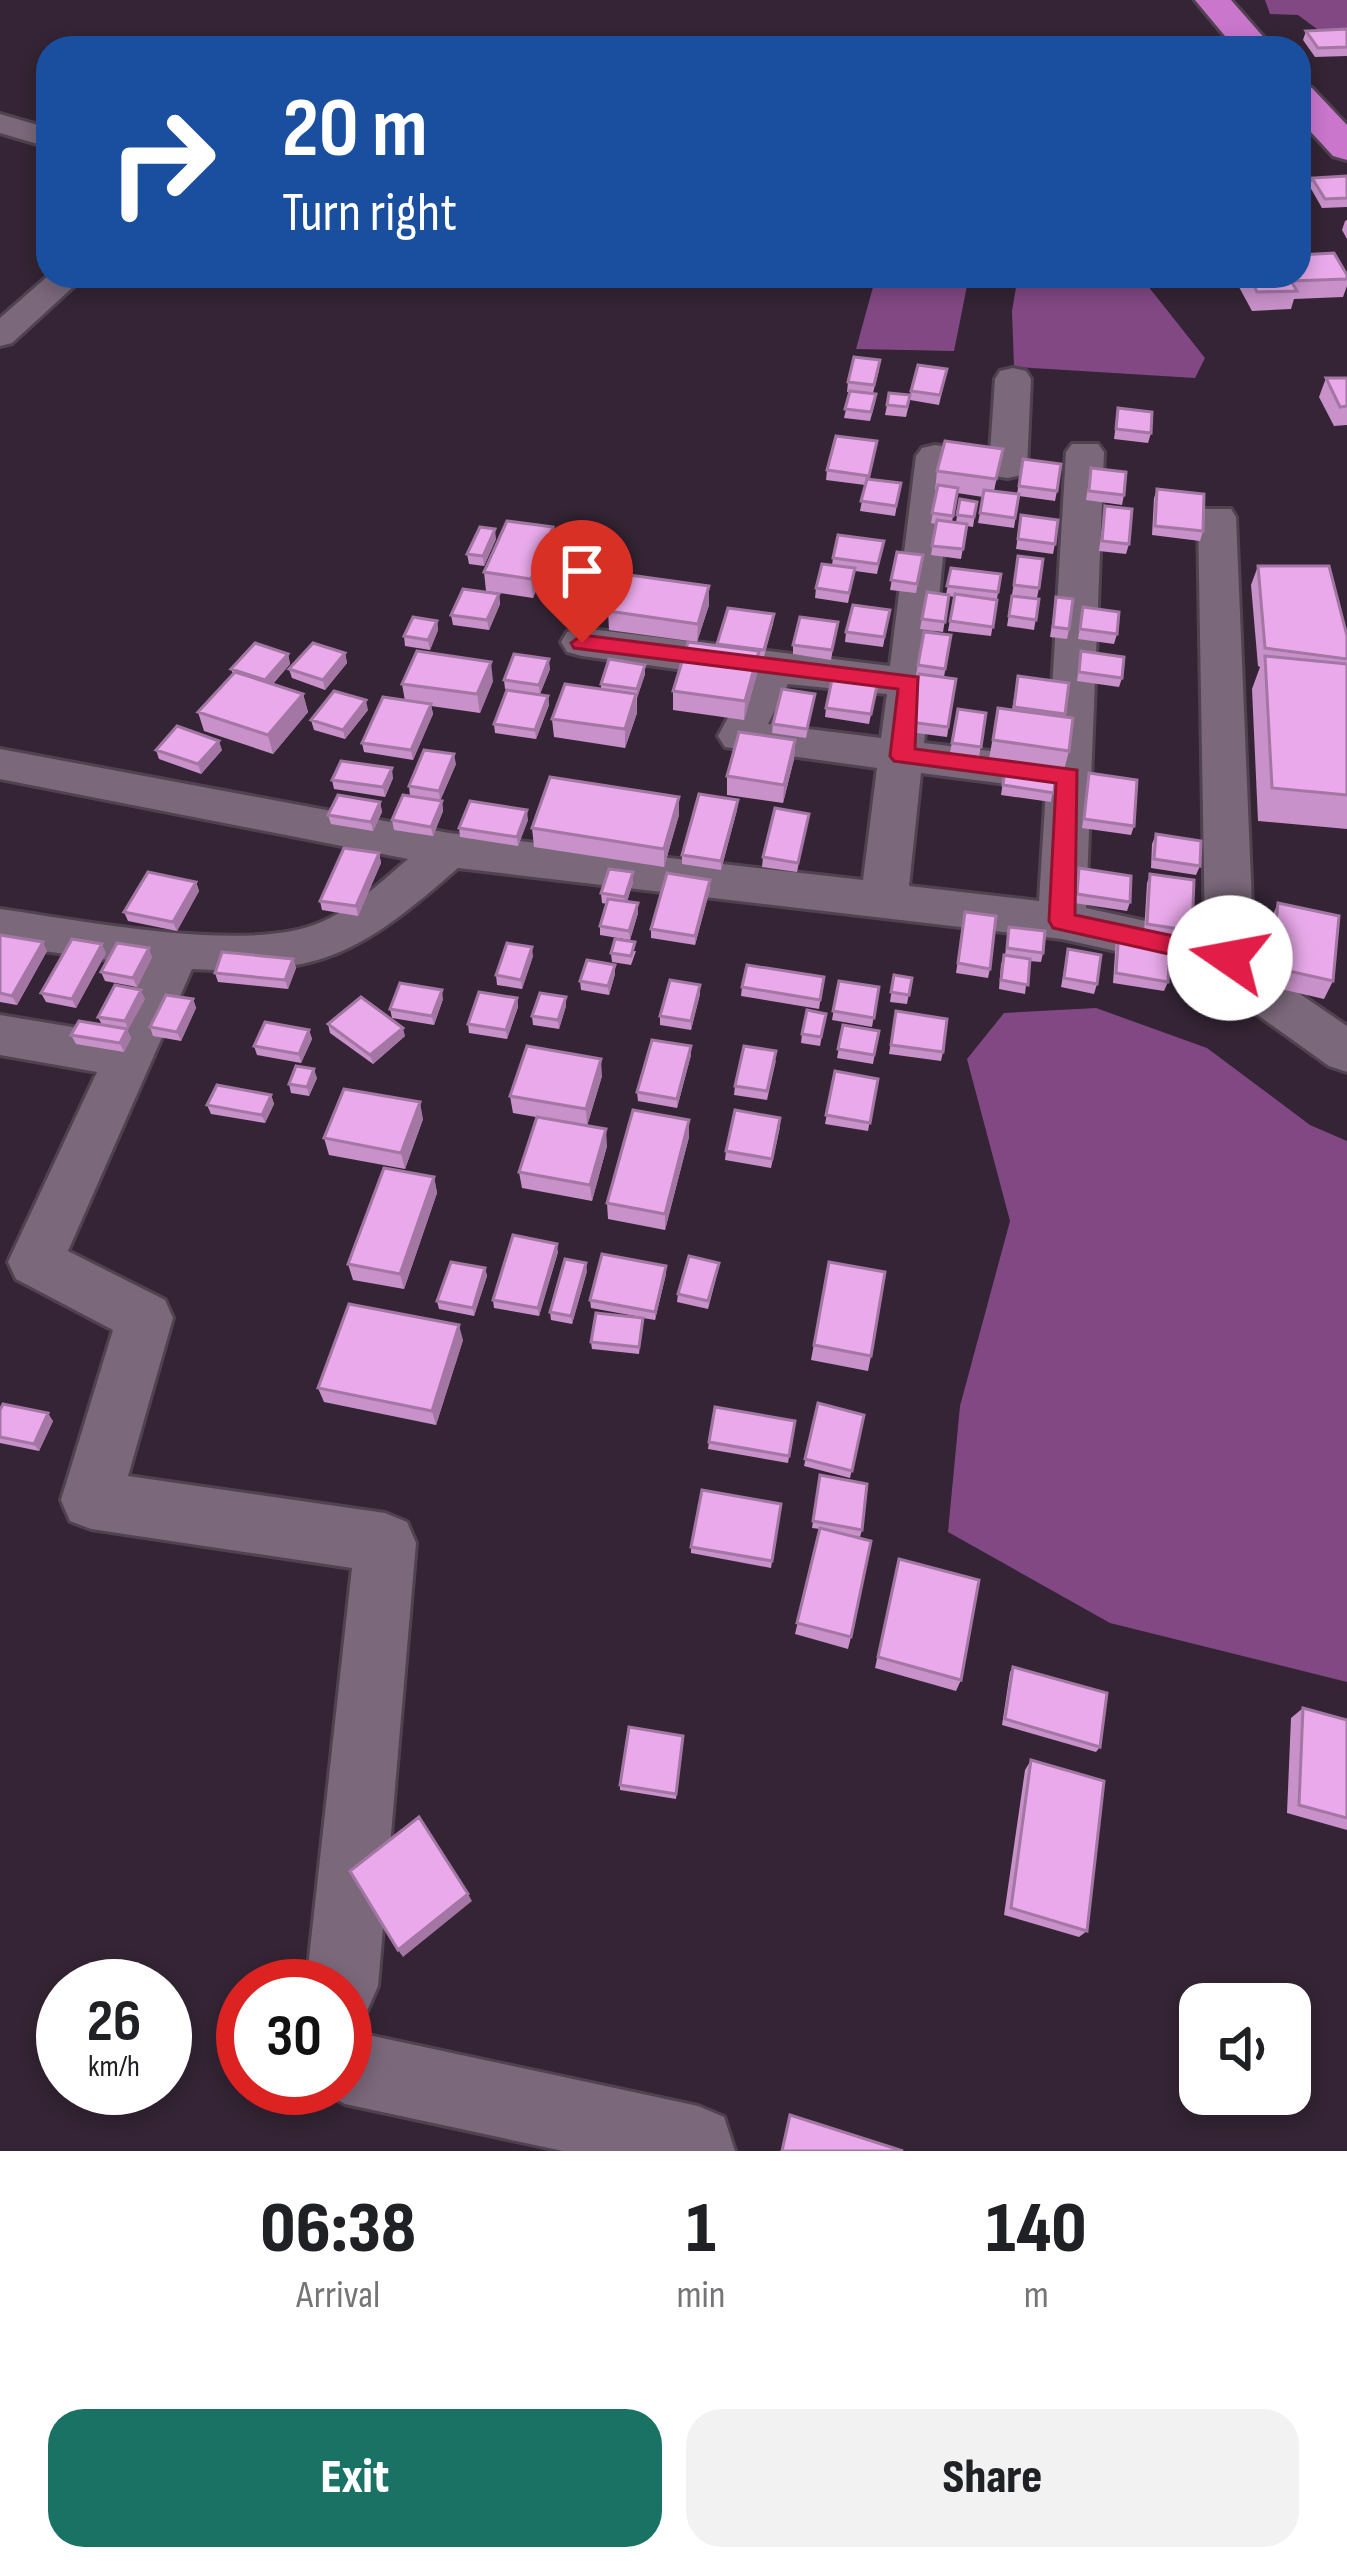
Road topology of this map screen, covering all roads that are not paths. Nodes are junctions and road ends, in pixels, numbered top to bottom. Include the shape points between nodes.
1 (1212, 0) edge
2 (1244, 36) edge
3 (1311, 109) edge
4 (0, 123) edge
5 (36, 134) edge
6 (1347, 148) edge
7 (54, 288) edge
8 (0, 336) edge
9 (1013, 379) dead end
10 (1085, 452) dead end
11 (1217, 518) dead end
12 (582, 643) dead end
13 (775, 668) junction
14 (910, 682) junction
15 (902, 756) junction
16 (0, 764) edge
17 (1069, 776) junction
18 (449, 850) junction
19 (884, 901) junction
20 (1062, 921) junction
21 (0, 927) edge
22 (175, 952) dead end
23 (1230, 958) junction
24 (0, 1035) edge
25 (1347, 1052) edge
26 (129, 1057) junction
27 (345, 1959) edge
28 (372, 2073) edge
29 (698, 2151) edge

1 - 2 highway
3 - 6 highway
4 - 5 street
7 - 8 street
9 - 14 street via 1008,467 935,456
10 - 17 street
11 - 23 street
12 - 13 street
13 - 14 street
13 - 15 street via 740,736
14 - 15 street
15 - 17 street
15 - 19 street
16 - 18 street
17 - 20 street
18 - 19 street
18 - 21 street via 329,940 254,955
19 - 20 street
20 - 23 street
22 - 26 street
23 - 25 street via 1256,988
24 - 26 street
26 - 27 street via 36,1262 146,1318 91,1500 385,1543
28 - 29 street via 698,2144

